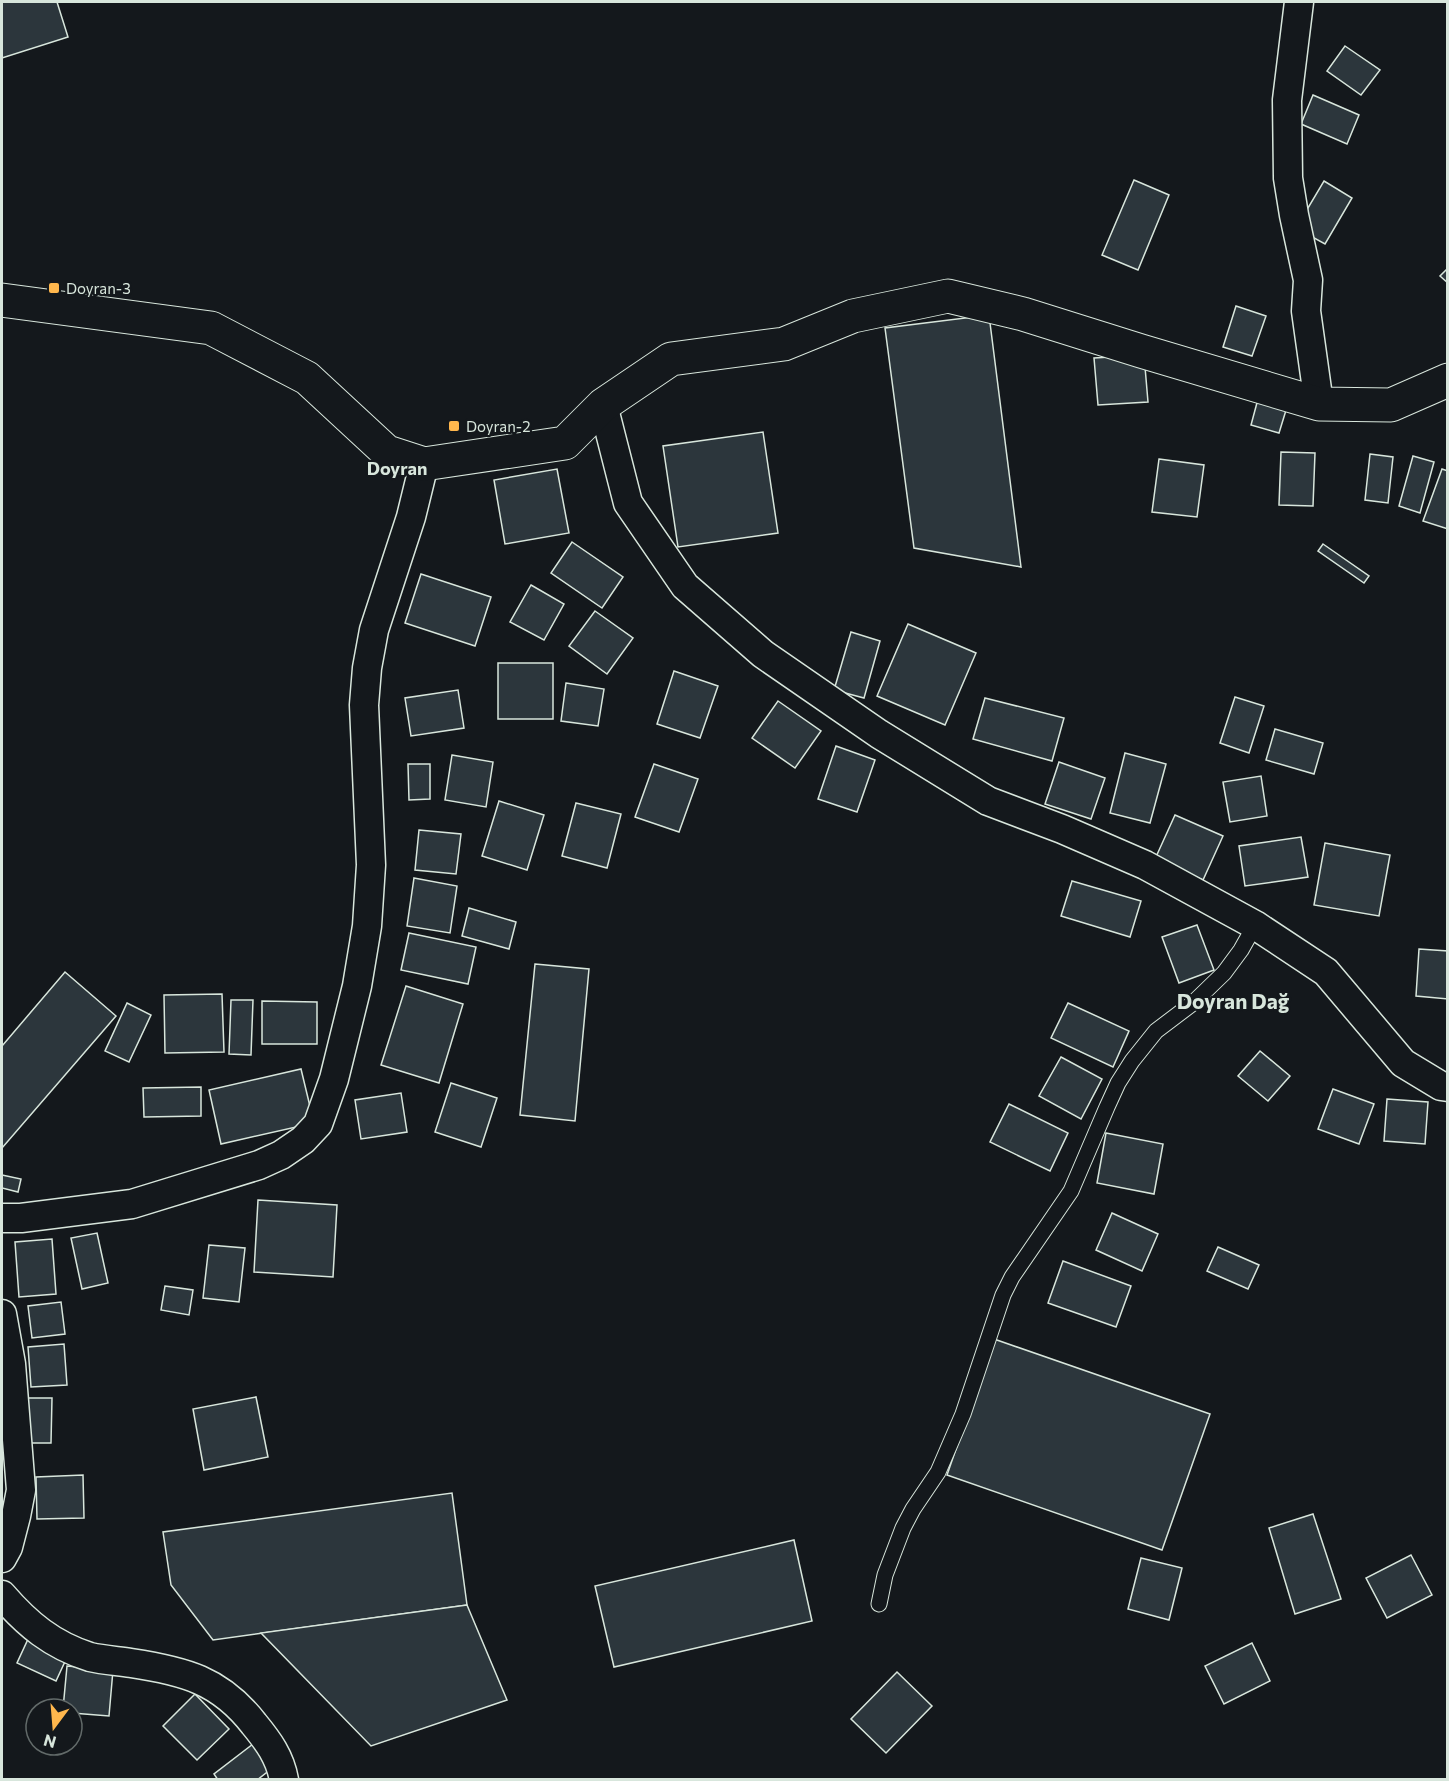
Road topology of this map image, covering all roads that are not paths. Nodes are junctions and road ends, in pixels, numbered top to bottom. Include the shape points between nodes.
1 (1299, 2) edge
2 (2, 300) edge
3 (1448, 380) edge
4 (1319, 404) junction
5 (603, 405) junction
6 (424, 464) junction
7 (1255, 925) junction
8 (1448, 1087) edge
9 (2, 1218) edge
10 (2, 1314) edge
11 (2, 1558) edge
12 (2, 1595) edge
13 (879, 1604) dead end
14 (284, 1779) edge

1 - 4 street via 1287,100 1288,178 1308,280 1306,311
2 - 6 street via 211,328 307,378 387,452
3 - 4 street via 1391,405
4 - 5 street via 1023,314 948,296 853,316 784,344 671,359
5 - 6 street via 565,443
5 - 7 street via 628,503 685,586 763,654 879,734 988,801 1145,865
6 - 9 street via 374,630 367,668 364,705 371,865 367,926 334,1079 318,1124 303,1140 259,1165 132,1204
7 - 8 street via 1326,972 1402,1063
7 - 13 lane via 1224,973 1156,1031 1118,1083 1071,1191 1003,1295 963,1414 938,1472 903,1528 885,1575
10 - 11 street via 11,1364 21,1490
12 - 14 street via 22,1618 63,1646 91,1657 182,1672 226,1694 242,1707 276,1753

